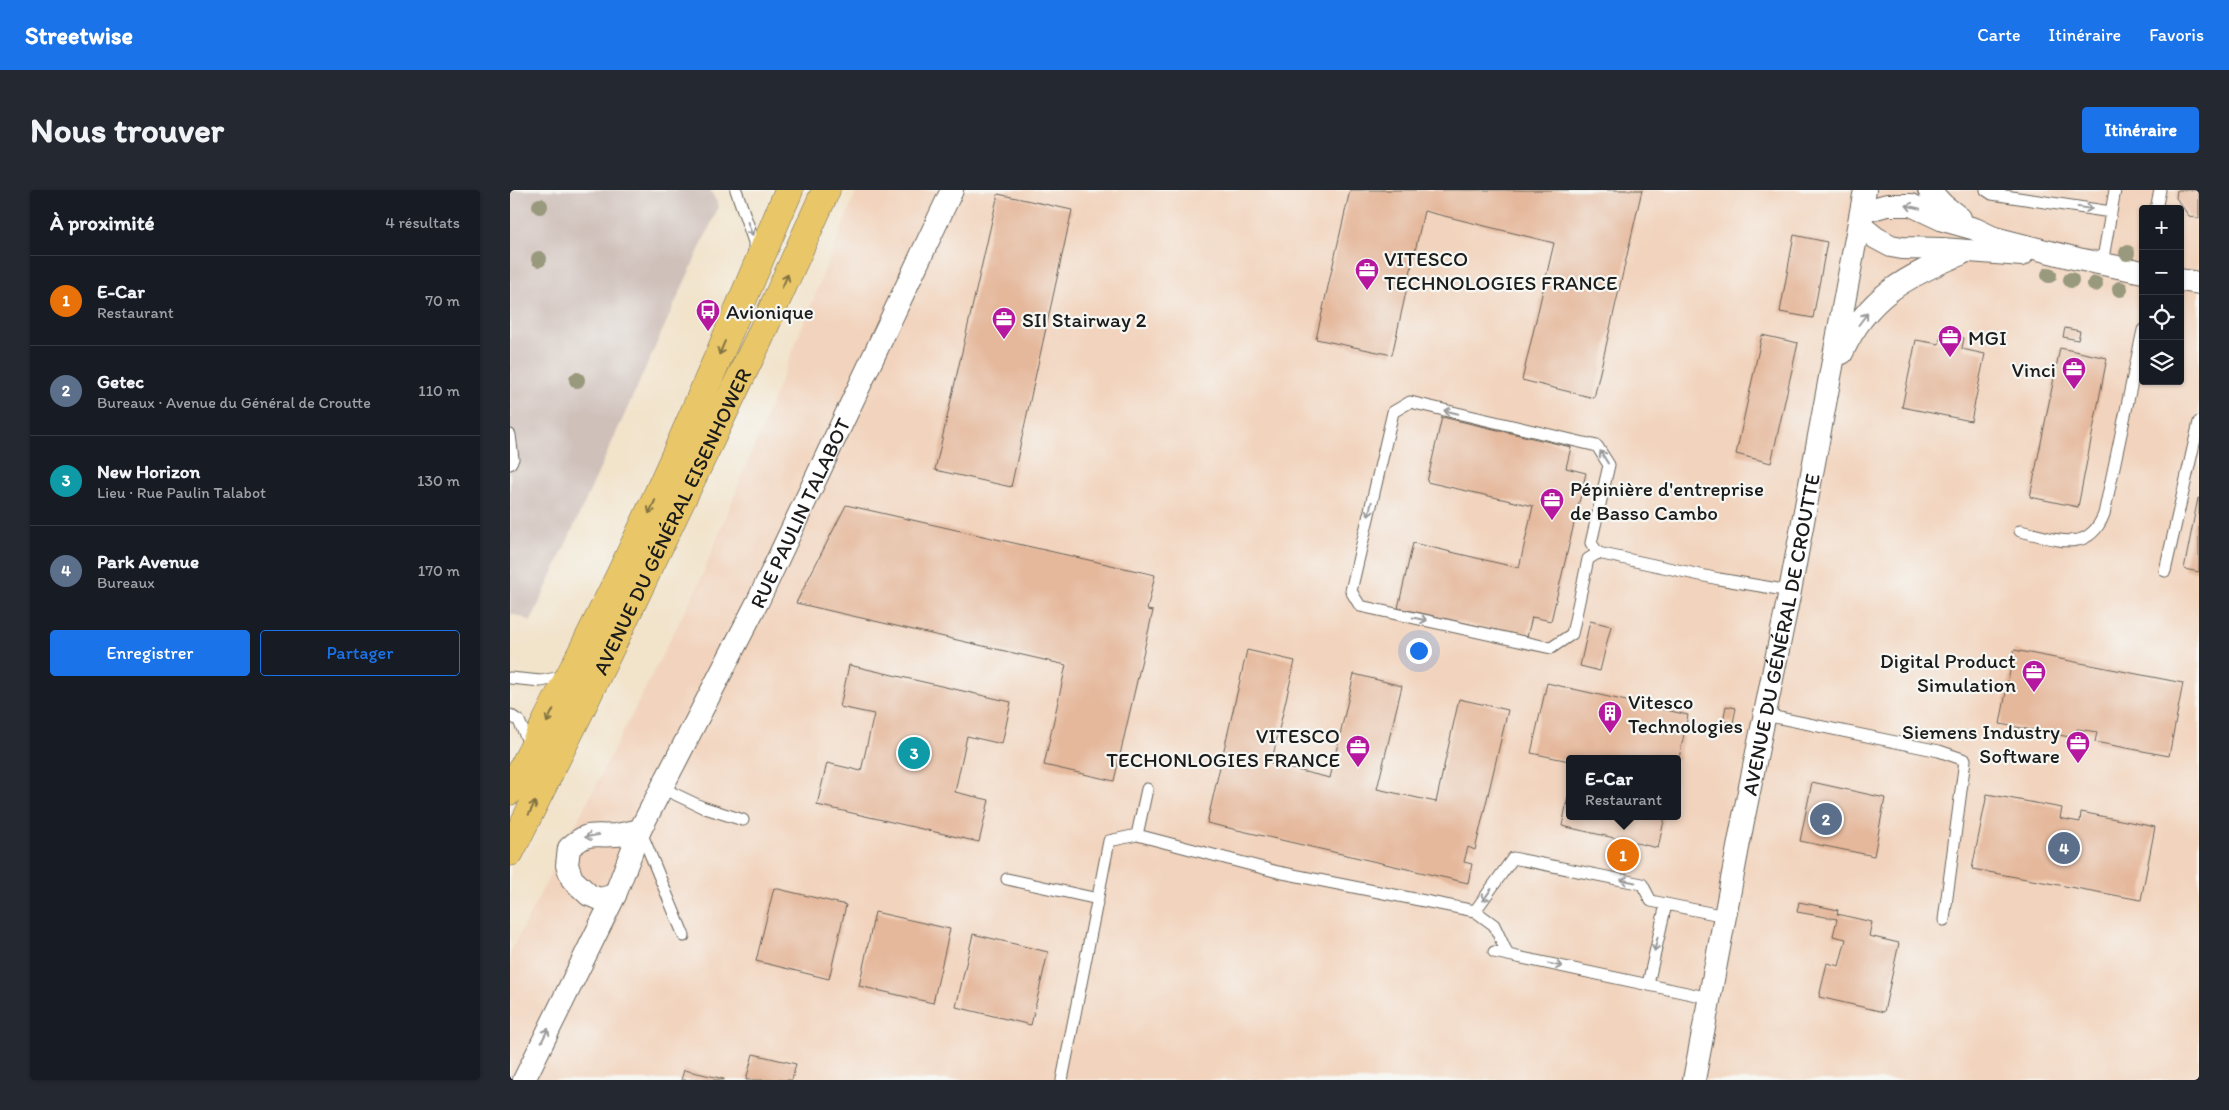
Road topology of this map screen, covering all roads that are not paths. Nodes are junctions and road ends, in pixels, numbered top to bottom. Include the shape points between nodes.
1 (736, 190) edge
2 (789, 190) edge
3 (826, 190) edge
4 (952, 190) edge
5 (1865, 190) edge
6 (1929, 190) edge
7 (2116, 190) edge
8 (2160, 190) edge
9 (1991, 191) edge
10 (2157, 205) edge
11 (2111, 212) junction
12 (1861, 219) junction
13 (1975, 228) junction
14 (1966, 252) junction
15 (2078, 259) junction
16 (2102, 264) junction
17 (755, 270) junction
18 (2139, 270) edge
19 (2184, 281) edge
20 (2199, 283) edge
21 (2141, 340) edge
22 (1831, 377) junction
23 (2199, 422) edge
24 (510, 434) edge
25 (510, 464) edge
26 (2020, 531) dead end
27 (1598, 553) junction
28 (2164, 571) dead end
29 (1790, 591) junction
30 (570, 675) junction
31 (510, 678) edge
32 (510, 715) edge
33 (1765, 715) junction
34 (533, 752) junction
35 (662, 788) junction
36 (1146, 789) dead end
37 (510, 790) edge
38 (743, 820) dead end
39 (640, 830) junction
40 (1136, 835) junction
41 (510, 852) edge
42 (1007, 879) dead end
43 (614, 895) junction
44 (1098, 899) junction
45 (1666, 904) junction
46 (1475, 911) junction
47 (1725, 916) junction
48 (1944, 920) dead end
49 (684, 936) dead end
50 (1494, 952) dead end
51 (1508, 955) junction
52 (1648, 984) junction
53 (1710, 998) junction
54 (510, 1066) edge
55 (524, 1080) edge
56 (1062, 1080) edge
57 (1694, 1080) edge

1 -> 17 lane via 754,242
2 - 17 main road, AVENUE DU GÉNÉRAL EISENHOWER
41 -> 3 main road, AVENUE DU GÉNÉRAL EISENHOWER via 758,341
4 - 35 street, RUE PAULIN TALABOT via 758,601
5 - 12 street, AVENUE DU GÉNÉRAL DE CROUTTE
6 - 13 street via 1943,205
7 - 11 lane
8 - 10 lane
9 -> 11 lane
11 - 16 lane
13 -> 12 street via 1943,220 1911,205 1887,205
12 - 14 street via 1891,246
12 - 22 street, AVENUE DU GÉNÉRAL DE CROUTTE
13 - 15 street via 1994,238
14 - 15 street
22 -> 14 street via 1849,337 1888,291 1931,265
15 - 16 street
16 - 18 street
17 -> 30 main road, AVENUE DU GÉNÉRAL EISENHOWER via 673,463
19 - 20 street
21 - 26 lane via 2104,514 2098,528 2088,538 2072,541
22 - 29 street, AVENUE DU GÉNÉRAL DE CROUTTE
23 - 28 lane
24 - 25 lane via 513,459
27 -> 27 lane via 1592,543 1609,465 1597,446 1410,402 1393,412 1351,590 1360,606 1551,648 1572,634 1588,559
27 - 29 lane
29 - 33 street, AVENUE DU GÉNÉRAL DE CROUTTE
30 - 31 lane via 541,681
30 -> 34 main road, AVENUE DU GÉNÉRAL EISENHOWER
32 - 34 lane via 519,721
33 - 47 street, AVENUE DU GÉNÉRAL DE CROUTTE
33 - 48 lane via 1939,751 1965,760
34 - 37 main road, AVENUE DU GÉNÉRAL EISENHOWER
35 - 38 lane via 702,807
35 - 39 street, RUE PAULIN TALABOT
36 - 40 lane
39 - 43 street, RUE PAULIN TALABOT
39 -> 43 street via 616,835 593,834 581,838 569,848 567,865 572,879 600,899
39 - 49 lane
40 - 44 lane via 1109,841
40 - 46 lane via 1278,872
42 - 44 lane
55 -> 43 street, RUE PAULIN TALABOT
44 - 56 lane
45 -> 46 lane via 1651,901 1642,884 1513,858
45 - 47 lane
45 -> 52 lane
46 - 51 lane via 1494,925
47 - 53 street, AVENUE DU GÉNÉRAL DE CROUTTE
50 - 51 lane
51 -> 52 lane
52 - 53 lane
53 - 57 street, AVENUE DU GÉNÉRAL DE CROUTTE
54 - 55 street, RUE PAULIN TALABOT

